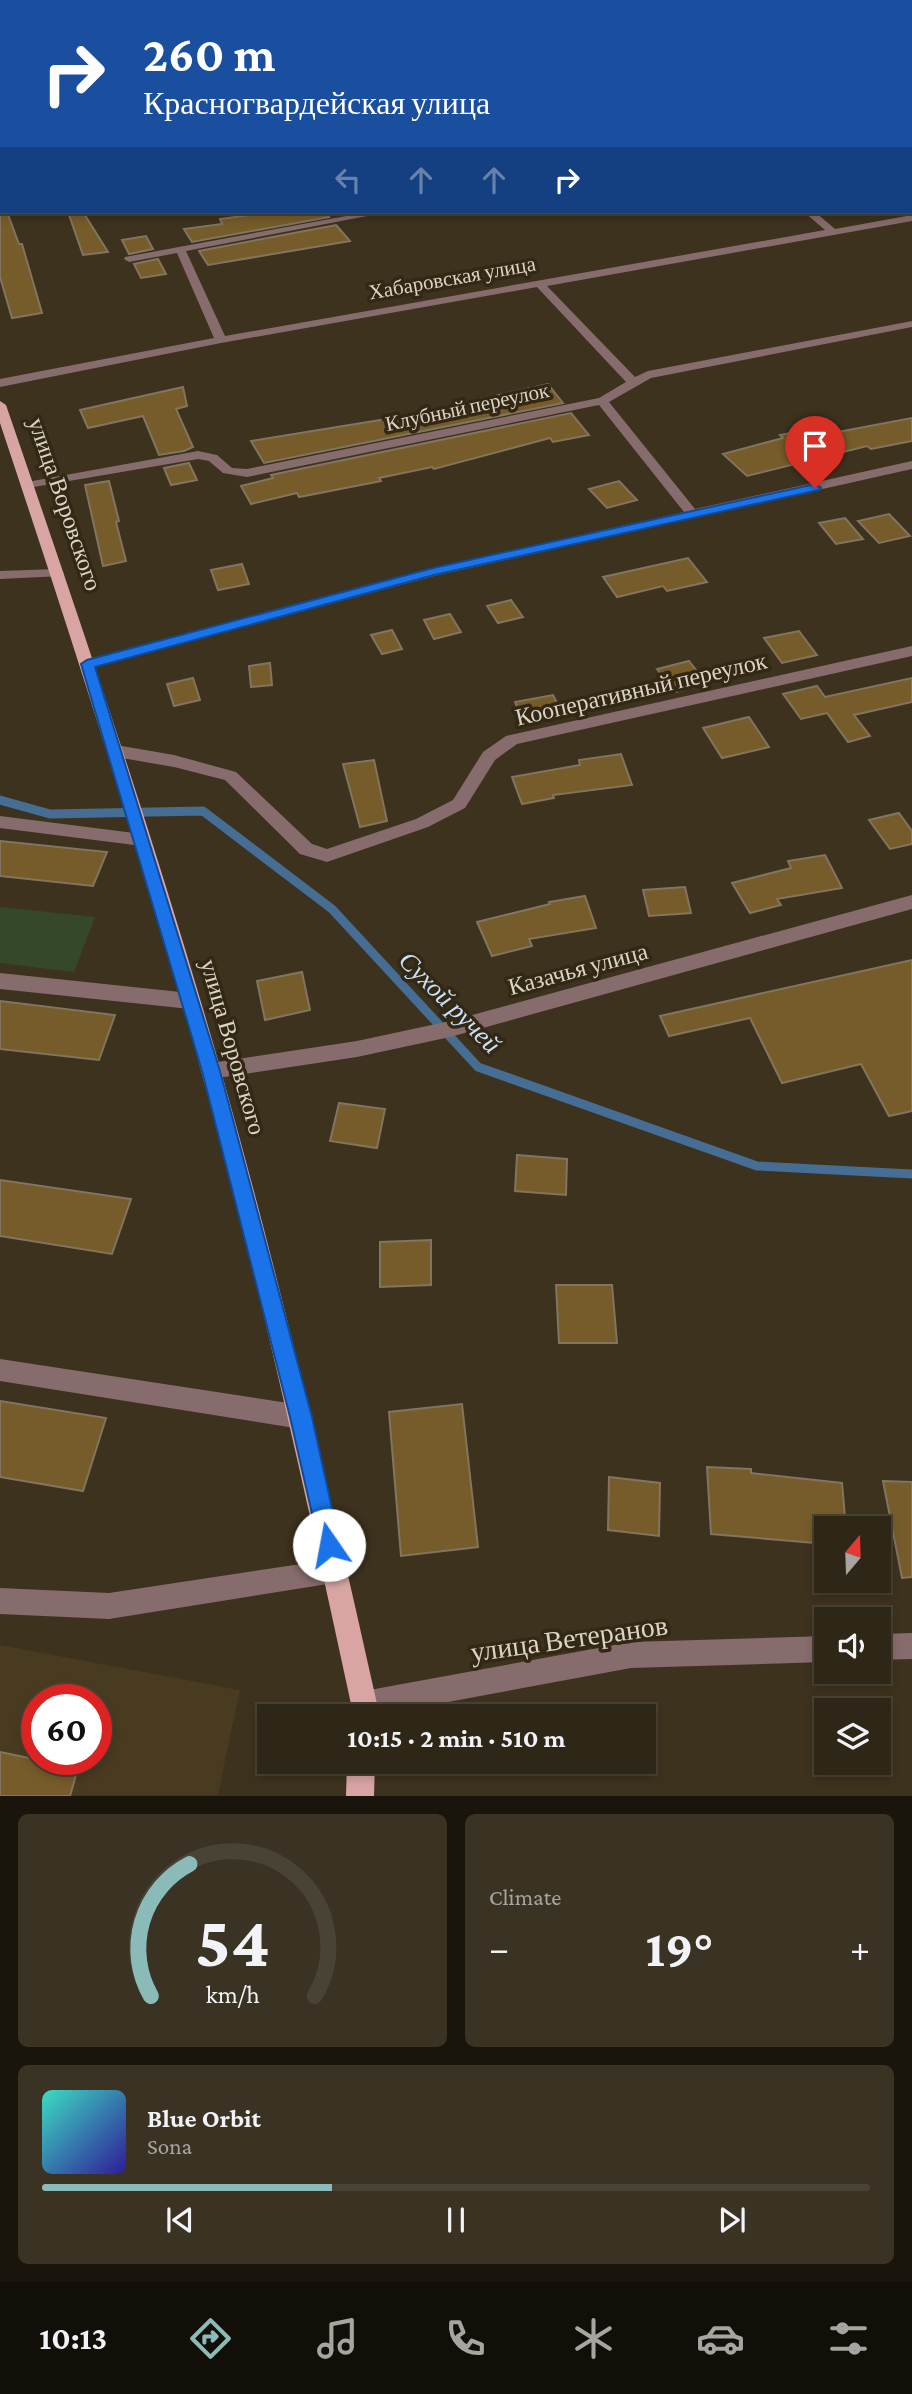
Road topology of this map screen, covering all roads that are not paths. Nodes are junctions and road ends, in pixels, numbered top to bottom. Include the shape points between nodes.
1 (7, 0) edge
2 (28, 0) edge
3 (372, 214) edge
4 (811, 214) edge
5 (912, 218) edge
6 (833, 232) junction
7 (180, 249) junction
8 (129, 259) dead end
9 (538, 282) junction
10 (912, 324) edge
11 (221, 340) junction
12 (632, 381) junction
13 (0, 383) edge
14 (602, 401) junction
15 (0, 405) edge
16 (912, 466) edge
17 (27, 485) junction
18 (693, 515) junction
19 (57, 573) junction
20 (0, 575) edge
21 (912, 651) edge
22 (87, 664) junction
23 (116, 751) junction
24 (0, 822) edge
25 (142, 840) junction
26 (912, 902) edge
27 (0, 981) edge
28 (190, 1001) junction
29 (211, 1071) junction
30 (0, 1370) edge
31 (301, 1417) junction
32 (334, 1571) junction
33 (0, 1601) edge
34 (912, 1646) edge
35 (891, 1647) edge
36 (814, 1649) edge
37 (362, 1704) edge
38 (392, 1704) edge
39 (361, 1774) edge
40 (360, 1796) edge

1 - 2 street
3 - 7 street
4 - 6 street
5 - 6 street, Хабаровская улица
6 - 9 street, Хабаровская улица
7 - 8 street
7 - 11 street
9 - 11 street, Хабаровская улица
9 - 12 street
10 - 12 street, Клубный переулок
11 - 13 street, Хабаровская улица
12 - 14 street, Клубный переулок via 619,394
14 - 17 street, Клубный переулок via 247,473 229,472 219,468 213,458 198,456
14 - 18 street
15 - 17 main road, улица Воровского
16 - 18 street
17 - 19 main road, улица Воровского
18 - 22 street via 433,572
19 - 20 street
19 - 22 main road, улица Воровского
21 - 23 street, Кооперативный переулок via 512,740 489,756 458,804 422,823 327,856 306,849 230,776
22 - 23 main road, улица Воровского
23 - 25 main road, улица Воровского
24 - 25 street
25 - 28 main road, улица Воровского
26 - 29 street, Казачья улица via 450,1029 357,1049
27 - 28 street
28 - 29 main road, улица Воровского
29 - 31 main road, улица Воровского
30 - 31 street
31 - 32 main road, улица Воровского
32 - 33 street via 110,1606
32 - 37 main road, улица Воровского
34 - 35 street
36 - 38 street, улица Ветеранов via 631,1655
39 - 40 main road

